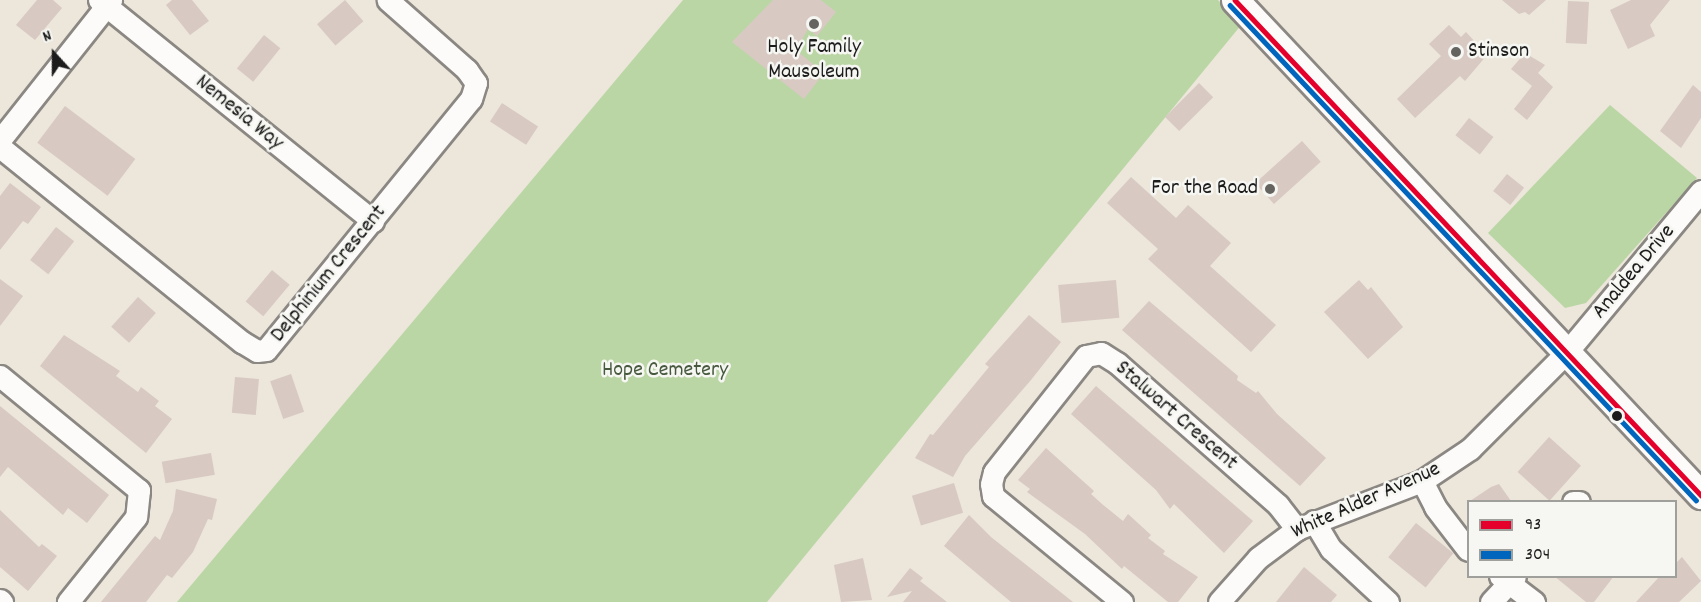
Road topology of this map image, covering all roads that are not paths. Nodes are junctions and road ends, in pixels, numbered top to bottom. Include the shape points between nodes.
1 (388, 0) edge
2 (1235, 0) edge
3 (105, 2) edge
4 (0, 140) edge
5 (0, 147) edge
6 (1701, 191) edge
7 (373, 220) junction
8 (1566, 353) junction
9 (0, 376) edge
10 (1422, 481) junction
11 (1701, 495) edge
12 (1306, 525) junction
13 (1467, 549) edge
14 (1508, 579) edge
15 (68, 602) edge
16 (1122, 602) edge
17 (1219, 602) edge
18 (1388, 602) edge
19 (1491, 602) edge
20 (1534, 602) edge

1 - 7 street, Delphinium Crescent via 467,70 476,83 471,99
2 - 8 main road
3 - 4 street
3 - 7 street, Nemesia Way
5 - 7 street, Delphinium Crescent via 257,351 273,344
6 - 8 street, Analdea Drive
8 - 10 street, White Alder Avenue via 1494,428
8 - 11 main road
9 - 15 street via 140,490 136,517
10 - 12 street, White Alder Avenue
10 - 13 street via 1435,507
12 - 16 street, Stalwart Crescent via 1278,506 1117,363 1101,353 1086,356 994,472 991,484 993,496
12 - 17 street, White Alder Avenue via 1258,558
12 - 18 street, Stalwart Crescent
14 - 19 street
14 - 20 street

